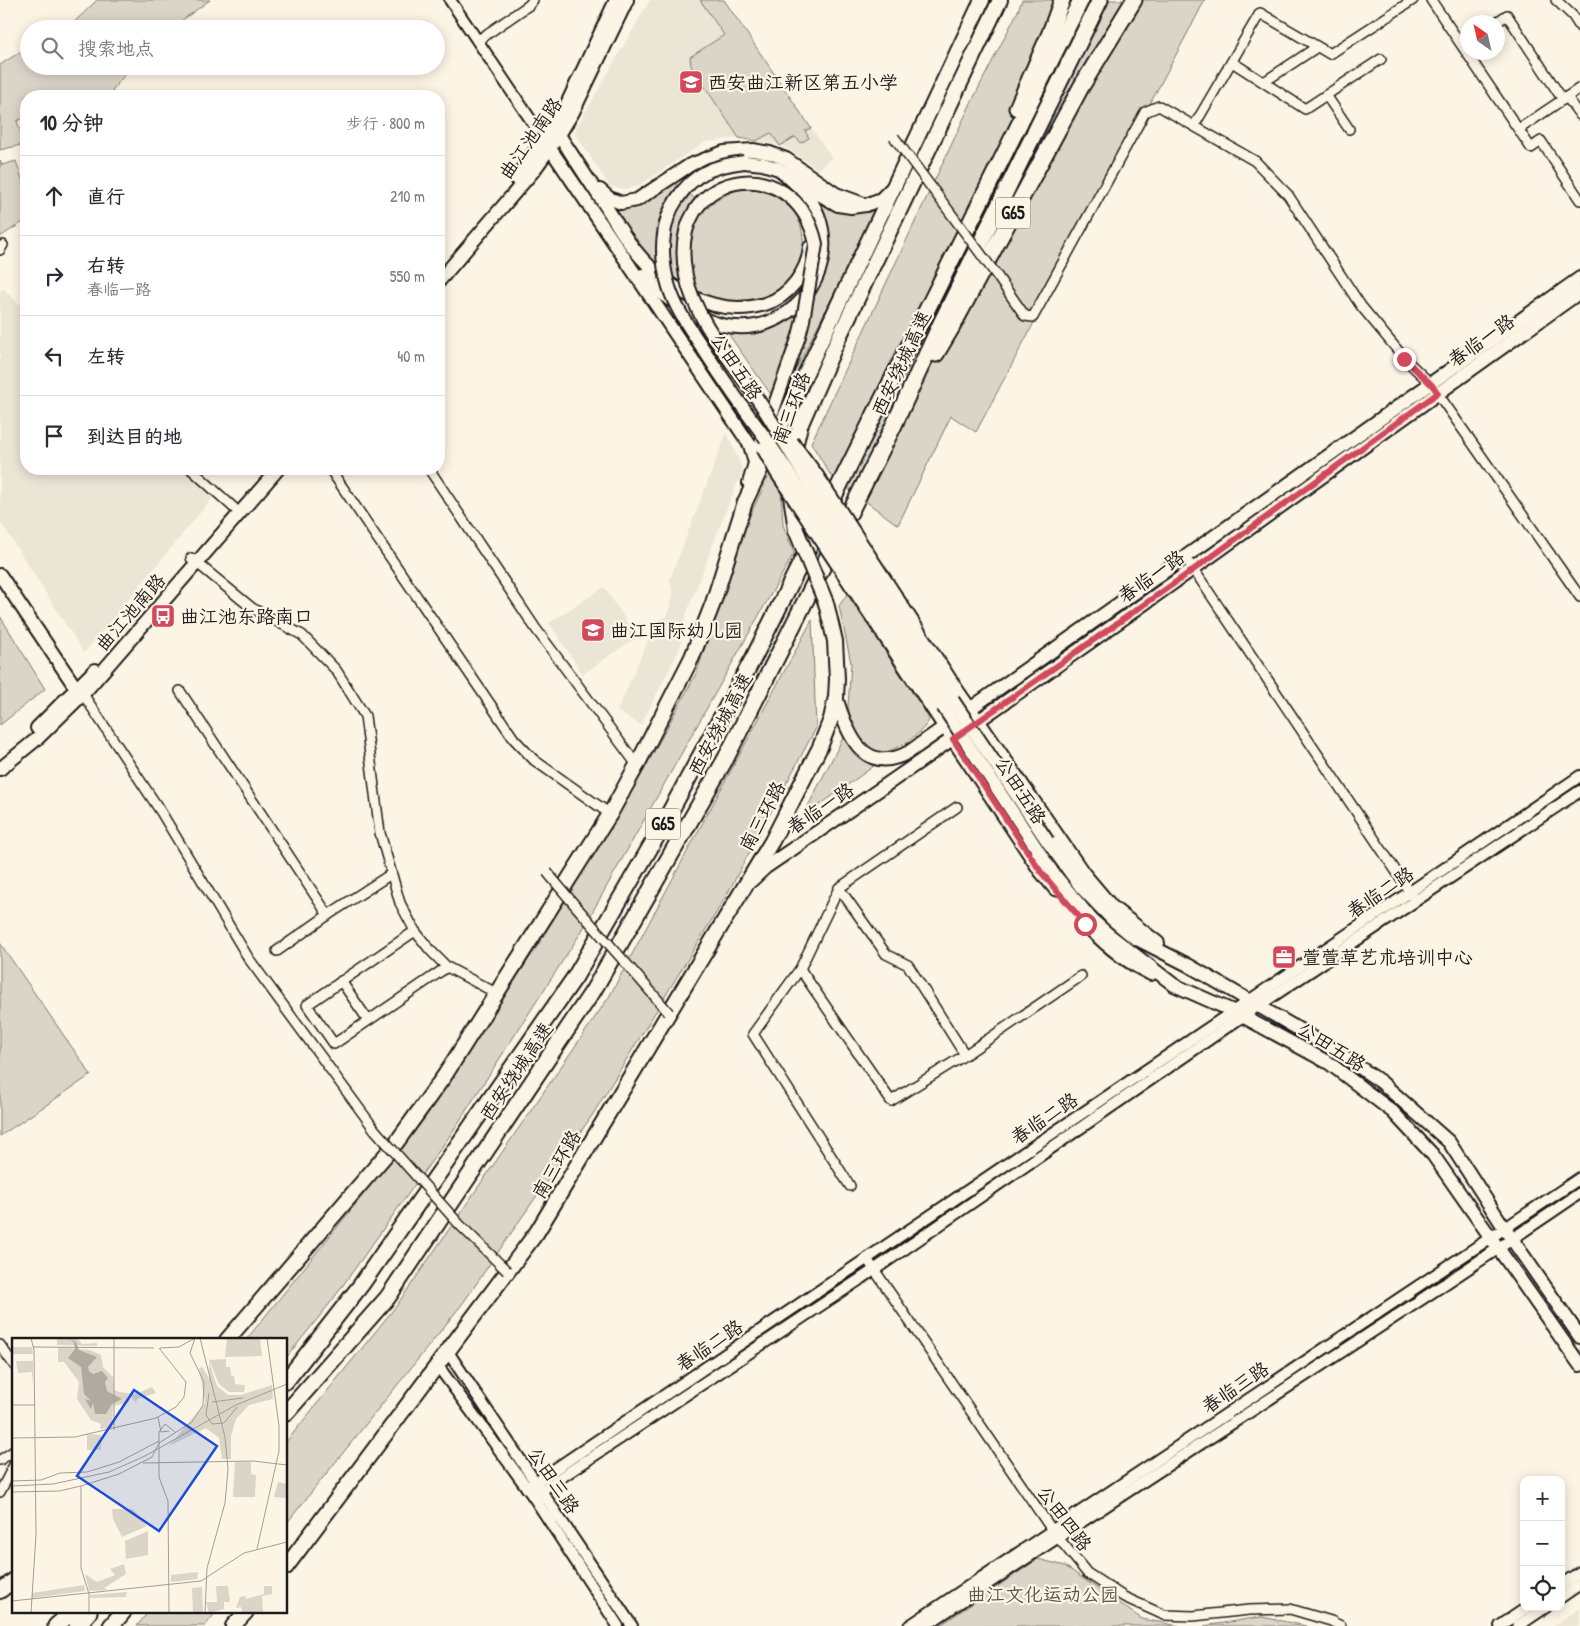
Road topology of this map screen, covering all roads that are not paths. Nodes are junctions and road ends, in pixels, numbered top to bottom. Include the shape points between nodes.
1 (450, 0) edge
2 (533, 0) edge
3 (616, 0) edge
4 (627, 0) edge
5 (982, 0) edge
6 (1000, 0) edge
7 (1062, 0) edge
8 (1081, 0) edge
9 (1100, 0) edge
10 (1125, 0) edge
11 (1134, 0) edge
12 (1412, 0) edge
13 (1431, 0) edge
14 (1556, 0) edge
15 (1505, 17) edge
16 (1580, 27) edge
17 (1460, 38) edge
18 (477, 41) junction
19 (1317, 46) junction
20 (1381, 59) dead end
21 (1475, 60) edge
22 (1232, 62) junction
23 (1264, 82) junction
24 (1081, 87) junction
25 (1580, 88) edge
26 (1326, 95) junction
27 (1565, 98) junction
28 (1580, 115) edge
29 (1194, 126) junction
30 (1349, 129) dead end
31 (1518, 129) junction
32 (559, 135) junction
33 (894, 138) dead end
34 (546, 144) junction
35 (779, 169) junction
36 (585, 175) junction
37 (896, 185) junction
38 (1580, 200) edge
39 (866, 205) junction
40 (808, 222) junction
41 (969, 225) junction
42 (619, 250) junction
43 (445, 262) edge
44 (445, 274) edge
45 (1580, 278) edge
46 (1580, 292) edge
47 (1435, 388) junction
48 (735, 398) junction
49 (762, 407) junction
50 (893, 427) junction
51 (755, 463) junction
52 (198, 475) edge
53 (263, 475) edge
54 (273, 475) edge
55 (334, 475) edge
56 (434, 475) edge
57 (746, 502) junction
58 (234, 508) junction
59 (1185, 558) junction
60 (194, 561) junction
61 (1193, 570) junction
62 (0, 575) edge
63 (1580, 597) edge
64 (79, 691) junction
65 (180, 691) dead end
66 (836, 697) junction
67 (970, 709) junction
68 (978, 721) junction
69 (944, 727) junction
70 (953, 739) junction
71 (0, 759) edge
72 (637, 766) junction
73 (0, 769) edge
74 (1580, 776) edge
75 (1580, 791) edge
76 (957, 807) dead end
77 (610, 814) junction
78 (1043, 846) junction
79 (547, 872) dead end
80 (392, 874) junction
81 (744, 888) junction
82 (839, 888) junction
83 (1413, 897) junction
84 (328, 915) junction
85 (415, 931) junction
86 (277, 952) dead end
87 (1188, 964) junction
88 (447, 967) junction
89 (800, 969) junction
90 (1081, 976) dead end
91 (342, 981) junction
92 (1174, 984) junction
93 (496, 993) junction
94 (1254, 1004) junction
95 (668, 1013) junction
96 (1238, 1014) junction
97 (368, 1020) junction
98 (965, 1055) junction
99 (1580, 1178) edge
100 (850, 1186) dead end
101 (1580, 1193) edge
102 (1508, 1234) junction
103 (1491, 1237) junction
104 (1499, 1248) junction
105 (867, 1260) junction
106 (874, 1270) junction
107 (507, 1271) junction
108 (1580, 1337) edge
109 (229, 1338) edge
110 (0, 1345) edge
111 (448, 1352) junction
112 (12, 1362) edge
113 (1580, 1365) edge
114 (438, 1366) junction
115 (288, 1378) edge
116 (288, 1411) edge
117 (12, 1452) edge
118 (0, 1460) edge
119 (12, 1469) edge
120 (534, 1490) junction
121 (0, 1492) edge
122 (1055, 1533) junction
123 (288, 1564) edge
124 (1580, 1572) edge
125 (1565, 1581) edge
126 (12, 1582) edge
127 (1580, 1584) edge
128 (0, 1591) edge
129 (1565, 1593) edge
130 (1522, 1611) edge
131 (1540, 1611) edge
132 (70, 1614) edge
133 (87, 1614) edge
134 (110, 1614) edge
135 (121, 1614) edge
136 (244, 1614) edge
137 (56, 1626) edge
138 (77, 1626) edge
139 (100, 1626) edge
140 (111, 1626) edge
141 (234, 1626) edge
142 (618, 1626) edge
143 (632, 1626) edge
144 (909, 1626) edge
145 (925, 1626) edge
146 (1341, 1626) edge
147 (1500, 1626) edge
148 (1518, 1626) edge

1 - 18 street
2 - 18 street
3 - 34 main road, 曲江池南路
4 - 32 main road, 曲江池南路
5 - 37 highway, 南三环路
6 - 66 highway, 南三环路, bridge via 839,337 800,426 789,473 790,496 796,530 826,603 835,641
7 - 41 highway
8 - 41 highway, 西安绕城高速 / G65
9 - 50 highway, 西安绕城高速
10 - 24 highway
11 - 24 highway, G65
12 - 19 street via 1330,54
13 - 17 street
14 - 16 street
15 - 27 street
18 - 34 street
19 - 22 street via 1260,13
19 - 23 street
20 - 26 street
21 - 31 street
22 - 23 street
22 - 29 street
23 - 26 street via 1305,109
24 - 50 highway, G65 via 952,327
25 - 27 street
26 - 30 street
27 - 28 street
27 - 31 street
29 - 33 street, bridge via 1159,106 1145,112 1033,317 1025,316
29 - 47 street via 1255,161 1288,195 1361,306 1404,359
31 - 38 street via 1531,148 1541,141
32 - 34 main road, 曲江池南路
32 - 36 main road
34 - 42 main road
34 - 43 main road, 曲江池南路
34 - 44 main road, 曲江池南路 via 534,170
35 - 39 main road, 公田五路 via 838,205
35 - 42 main road via 811,202 818,215 824,247 810,291 798,305 768,323 736,327 701,318 663,294
35 - 48 main road, 公田五路, bridge via 744,162 723,164 702,174 685,186 672,206 663,232 665,270 674,300
36 - 39 main road via 609,198 621,203 637,200 690,165 724,152 753,150 786,159 836,194
36 - 40 main road, bridge via 634,248 663,279 689,296 716,306 735,309 756,306 781,296 801,274 810,250
37 - 39 main road via 881,199
37 - 57 highway, 南三环路
40 - 49 main road, 公田五路, bridge via 804,212 780,190 748,182 727,185 711,193 699,204 685,234 683,255 690,292
40 - 51 main road, bridge via 816,244 803,320
41 - 115 highway, 西安绕城高速 / G65 via 754,657 575,976 361,1285
42 - 51 main road via 750,445
45 - 47 main road, 春临一路
46 - 47 main road, 春临一路
47 - 59 main road, 春临一路
47 - 61 main road, 春临一路
47 - 63 street
48 - 69 main road, bridge via 777,473
48 - 78 main road, 公田五路, bridge via 767,440
49 - 67 main road, bridge via 803,455
49 - 78 main road, 公田五路, bridge
50 - 116 highway, 西安绕城高速 / G65 via 726,758 593,991 388,1297
51 - 57 main road
52 - 58 street
53 - 58 main road, 曲江池南路
54 - 60 main road, 曲江池南路
55 - 77 street via 514,739 534,760
56 - 72 street via 536,629
57 - 72 highway, 南三环路 via 692,657
58 - 60 main road, 曲江池南路
59 - 61 street
59 - 67 main road, 春临一路
60 - 64 main road, 曲江池南路
60 - 80 street via 252,608 302,636 336,670 364,716 380,833
61 - 68 main road, 春临一路
61 - 83 street
62 - 64 main road
64 - 71 main road, 曲江池南路
64 - 73 main road, 曲江池南路 via 38,738
64 - 107 street, bridge via 160,812 249,959 375,1130 459,1224
65 - 84 street
66 - 69 main road, 春临一路 via 855,744 872,757 887,759 901,756
66 - 81 highway, 南三环路 via 820,747
67 - 68 main road
67 - 69 main road, 春临一路
68 - 70 main road, 春临一路
68 - 87 main road via 1097,891 1122,916
69 - 70 main road
70 - 81 main road, 春临一路 via 766,867
70 - 92 main road via 1041,872 1085,924 1134,966
72 - 77 highway, 南三环路
74 - 83 street, 春临二路
75 - 83 street, 春临二路
76 - 82 street
77 - 93 highway, 南三环路
78 - 87 main road, 公田五路 via 1112,919 1135,938
78 - 92 main road, 公田五路 via 1053,873 1092,920
79 - 95 street, bridge
80 - 84 street
80 - 85 street via 400,903
81 - 95 highway, 南三环路
82 - 89 street
82 - 98 street via 886,954 908,965
83 - 94 street, 春临二路
84 - 86 street
85 - 88 street
85 - 91 street
87 - 94 main road, 公田五路
88 - 93 street
88 - 97 street
89 - 98 street via 891,1101
89 - 100 street via 753,1034
90 - 98 street
91 - 97 street
91 - 97 street via 307,1004 334,1044
92 - 96 main road, 公田五路
93 - 109 highway, 南三环路 via 445,1075 396,1143
94 - 96 street, 春临二路
94 - 102 main road, 公田五路 via 1336,1051 1381,1082 1449,1142
95 - 107 highway, 南三环路 via 537,1232
96 - 103 main road, 公田五路 via 1329,1063 1393,1112 1433,1155
96 - 105 street, 春临二路
96 - 106 street, 春临二路
99 - 102 street, 春临三路
101 - 102 street, 春临三路
102 - 103 street, 春临三路
102 - 104 street, 春临三路
102 - 108 main road, 公田五路
103 - 104 main road, 公田五路
103 - 122 street, 春临三路
104 - 113 main road, 公田五路
104 - 122 street, 春临三路
105 - 106 street, 公田四路
105 - 120 street, 春临二路
106 - 120 street, 春临二路
106 - 122 street, 公田四路
107 - 111 highway, 南三环路
110 - 112 street
111 - 114 highway, 南三环路
111 - 120 street, 公田三路
114 - 120 street, 公田三路
114 - 123 highway, 南三环路
117 - 118 street
119 - 121 street
120 - 142 street, 公田三路
120 - 143 street, 公田三路
122 - 144 street, 春临三路
122 - 145 street, 春临三路
122 - 146 street, 公田四路 via 1086,1573 1124,1597 1164,1615 1290,1609
124 - 125 street
126 - 128 highway
127 - 129 street
130 - 147 street
131 - 148 street
132 - 137 highway
133 - 138 highway
134 - 139 highway
135 - 140 highway
136 - 141 highway

